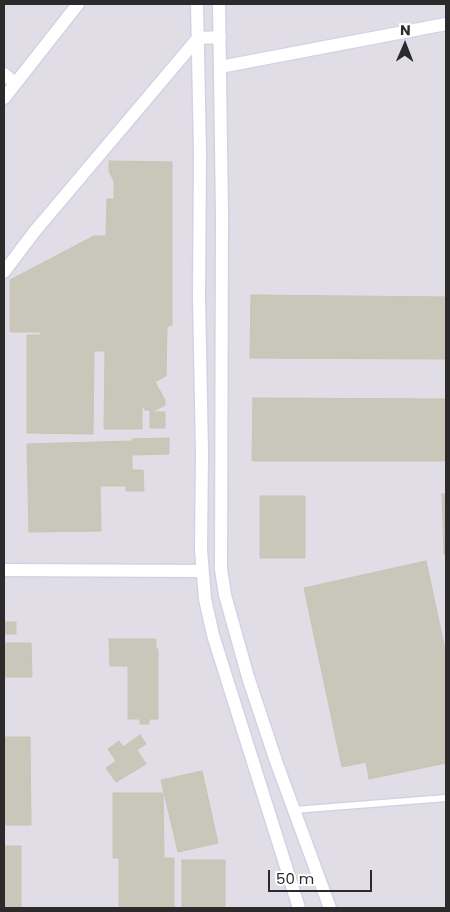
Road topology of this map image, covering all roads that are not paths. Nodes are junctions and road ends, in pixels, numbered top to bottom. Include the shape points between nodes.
1 (78, 4) edge
2 (197, 4) edge
3 (219, 4) edge
4 (446, 24) edge
5 (220, 37) junction
6 (198, 38) junction
7 (220, 67) junction
8 (4, 74) edge
9 (15, 83) junction
10 (4, 98) edge
11 (4, 272) edge
12 (4, 570) edge
13 (202, 571) junction
14 (446, 798) edge
15 (294, 810) junction
16 (299, 908) edge
17 (330, 908) edge

1 - 9 street
2 - 6 street
3 - 5 street
4 - 7 street
5 - 6 street
5 - 7 street
6 - 11 street
6 - 13 street
7 - 15 street via 221,569 248,677
8 - 9 street
9 - 10 street
12 - 13 street
13 - 16 street via 213,635
14 - 15 lane
15 - 17 street

